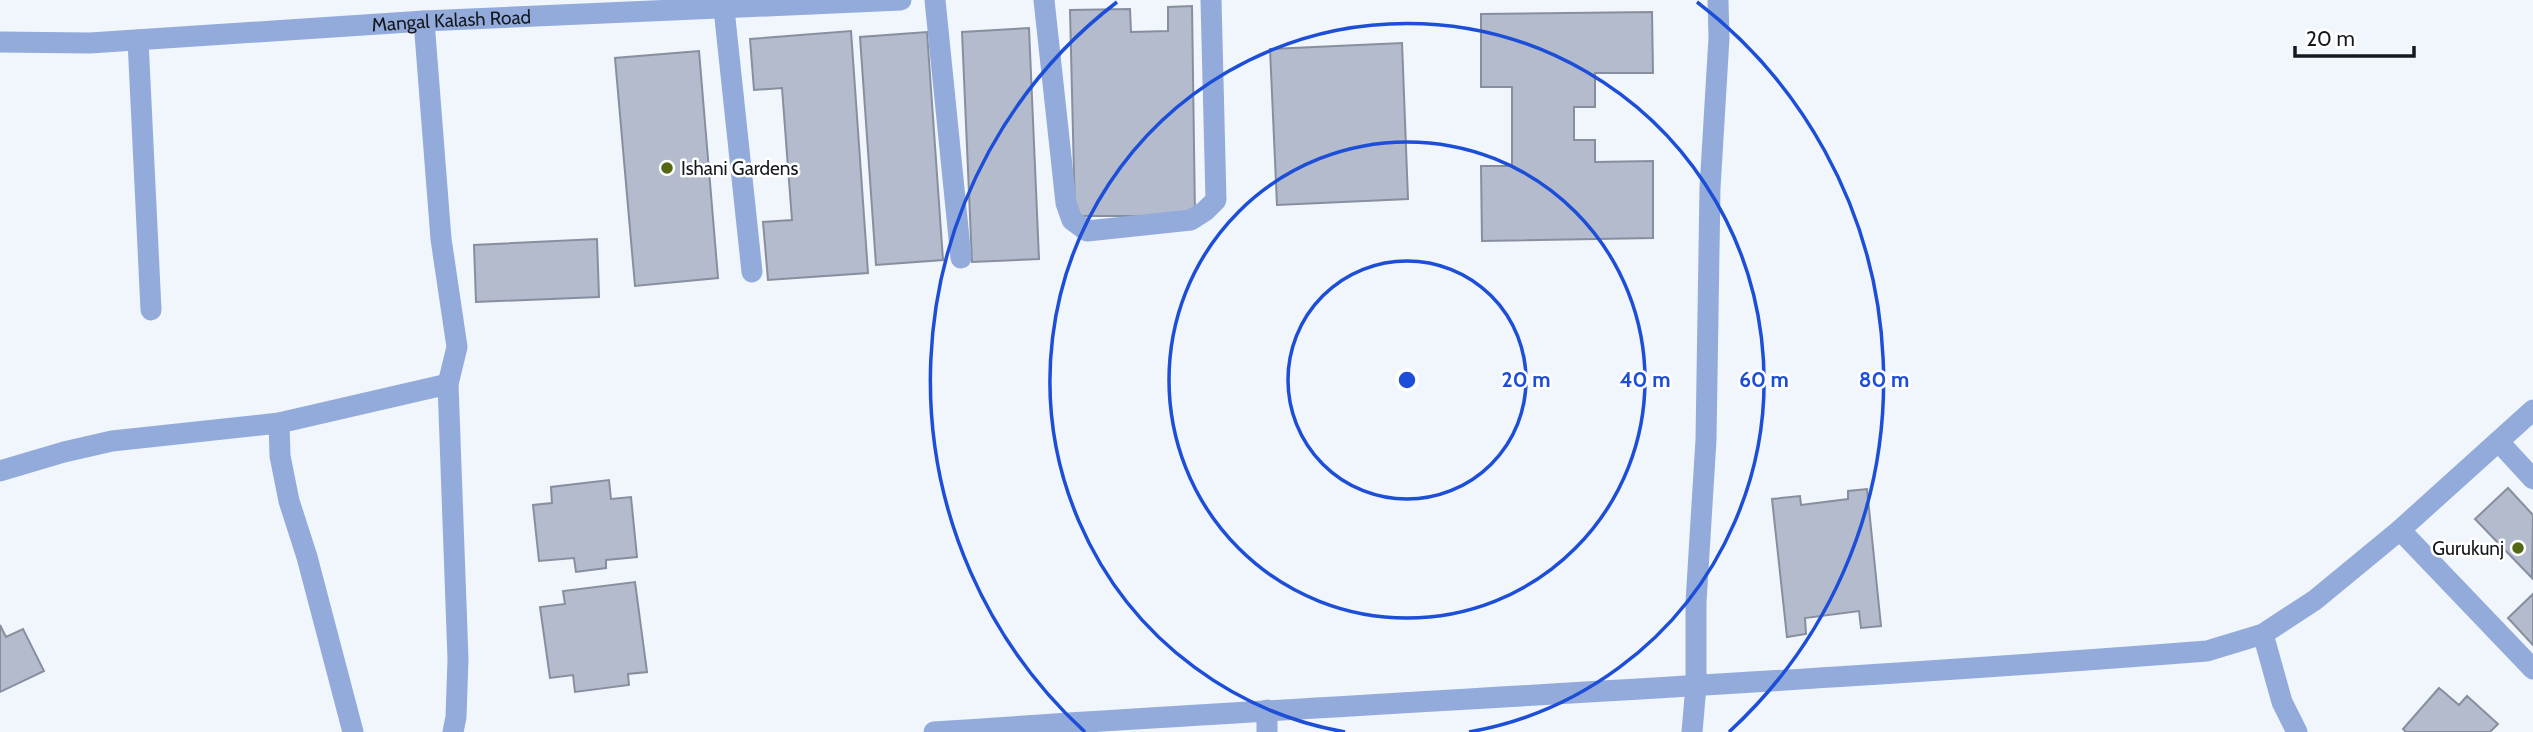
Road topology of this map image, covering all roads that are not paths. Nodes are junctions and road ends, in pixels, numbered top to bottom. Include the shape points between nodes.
1 (901, 0) edge
2 (935, 0) edge
3 (1045, 0) edge
4 (1211, 0) edge
5 (1718, 0) edge
6 (724, 9) junction
7 (424, 22) junction
8 (138, 40) junction
9 (0, 42) edge
10 (961, 258) dead end
11 (752, 272) dead end
12 (151, 310) dead end
13 (448, 384) junction
14 (2533, 410) edge
15 (279, 423) junction
16 (2499, 442) junction
17 (0, 471) edge
18 (2533, 479) edge
19 (2400, 530) junction
20 (2263, 634) junction
21 (2533, 669) edge
22 (1696, 686) junction
23 (1267, 710) junction
24 (1145, 725) edge
25 (353, 732) edge
26 (453, 732) edge
27 (934, 732) edge
28 (1267, 732) edge
29 (1692, 732) edge
30 (2297, 732) edge

1 - 6 street, Mangal Kalash Road
2 - 10 street
3 - 4 street via 1066,203 1072,220 1087,231 1191,220 1216,200
5 - 22 street
6 - 7 street, Mangal Kalash Road
6 - 11 street
7 - 8 street, Mangal Kalash Road
7 - 13 street via 441,239 457,346
8 - 9 street, Mangal Kalash Road
8 - 12 street
13 - 15 street
13 - 26 street via 458,659
14 - 16 street
15 - 17 street via 112,441
15 - 25 street via 289,501
16 - 18 street
16 - 19 street
19 - 20 street via 2315,600
19 - 21 street
20 - 22 street via 2207,651
20 - 30 street via 2282,702
22 - 23 street
22 - 29 street
23 - 24 street
23 - 28 street
24 - 27 street

